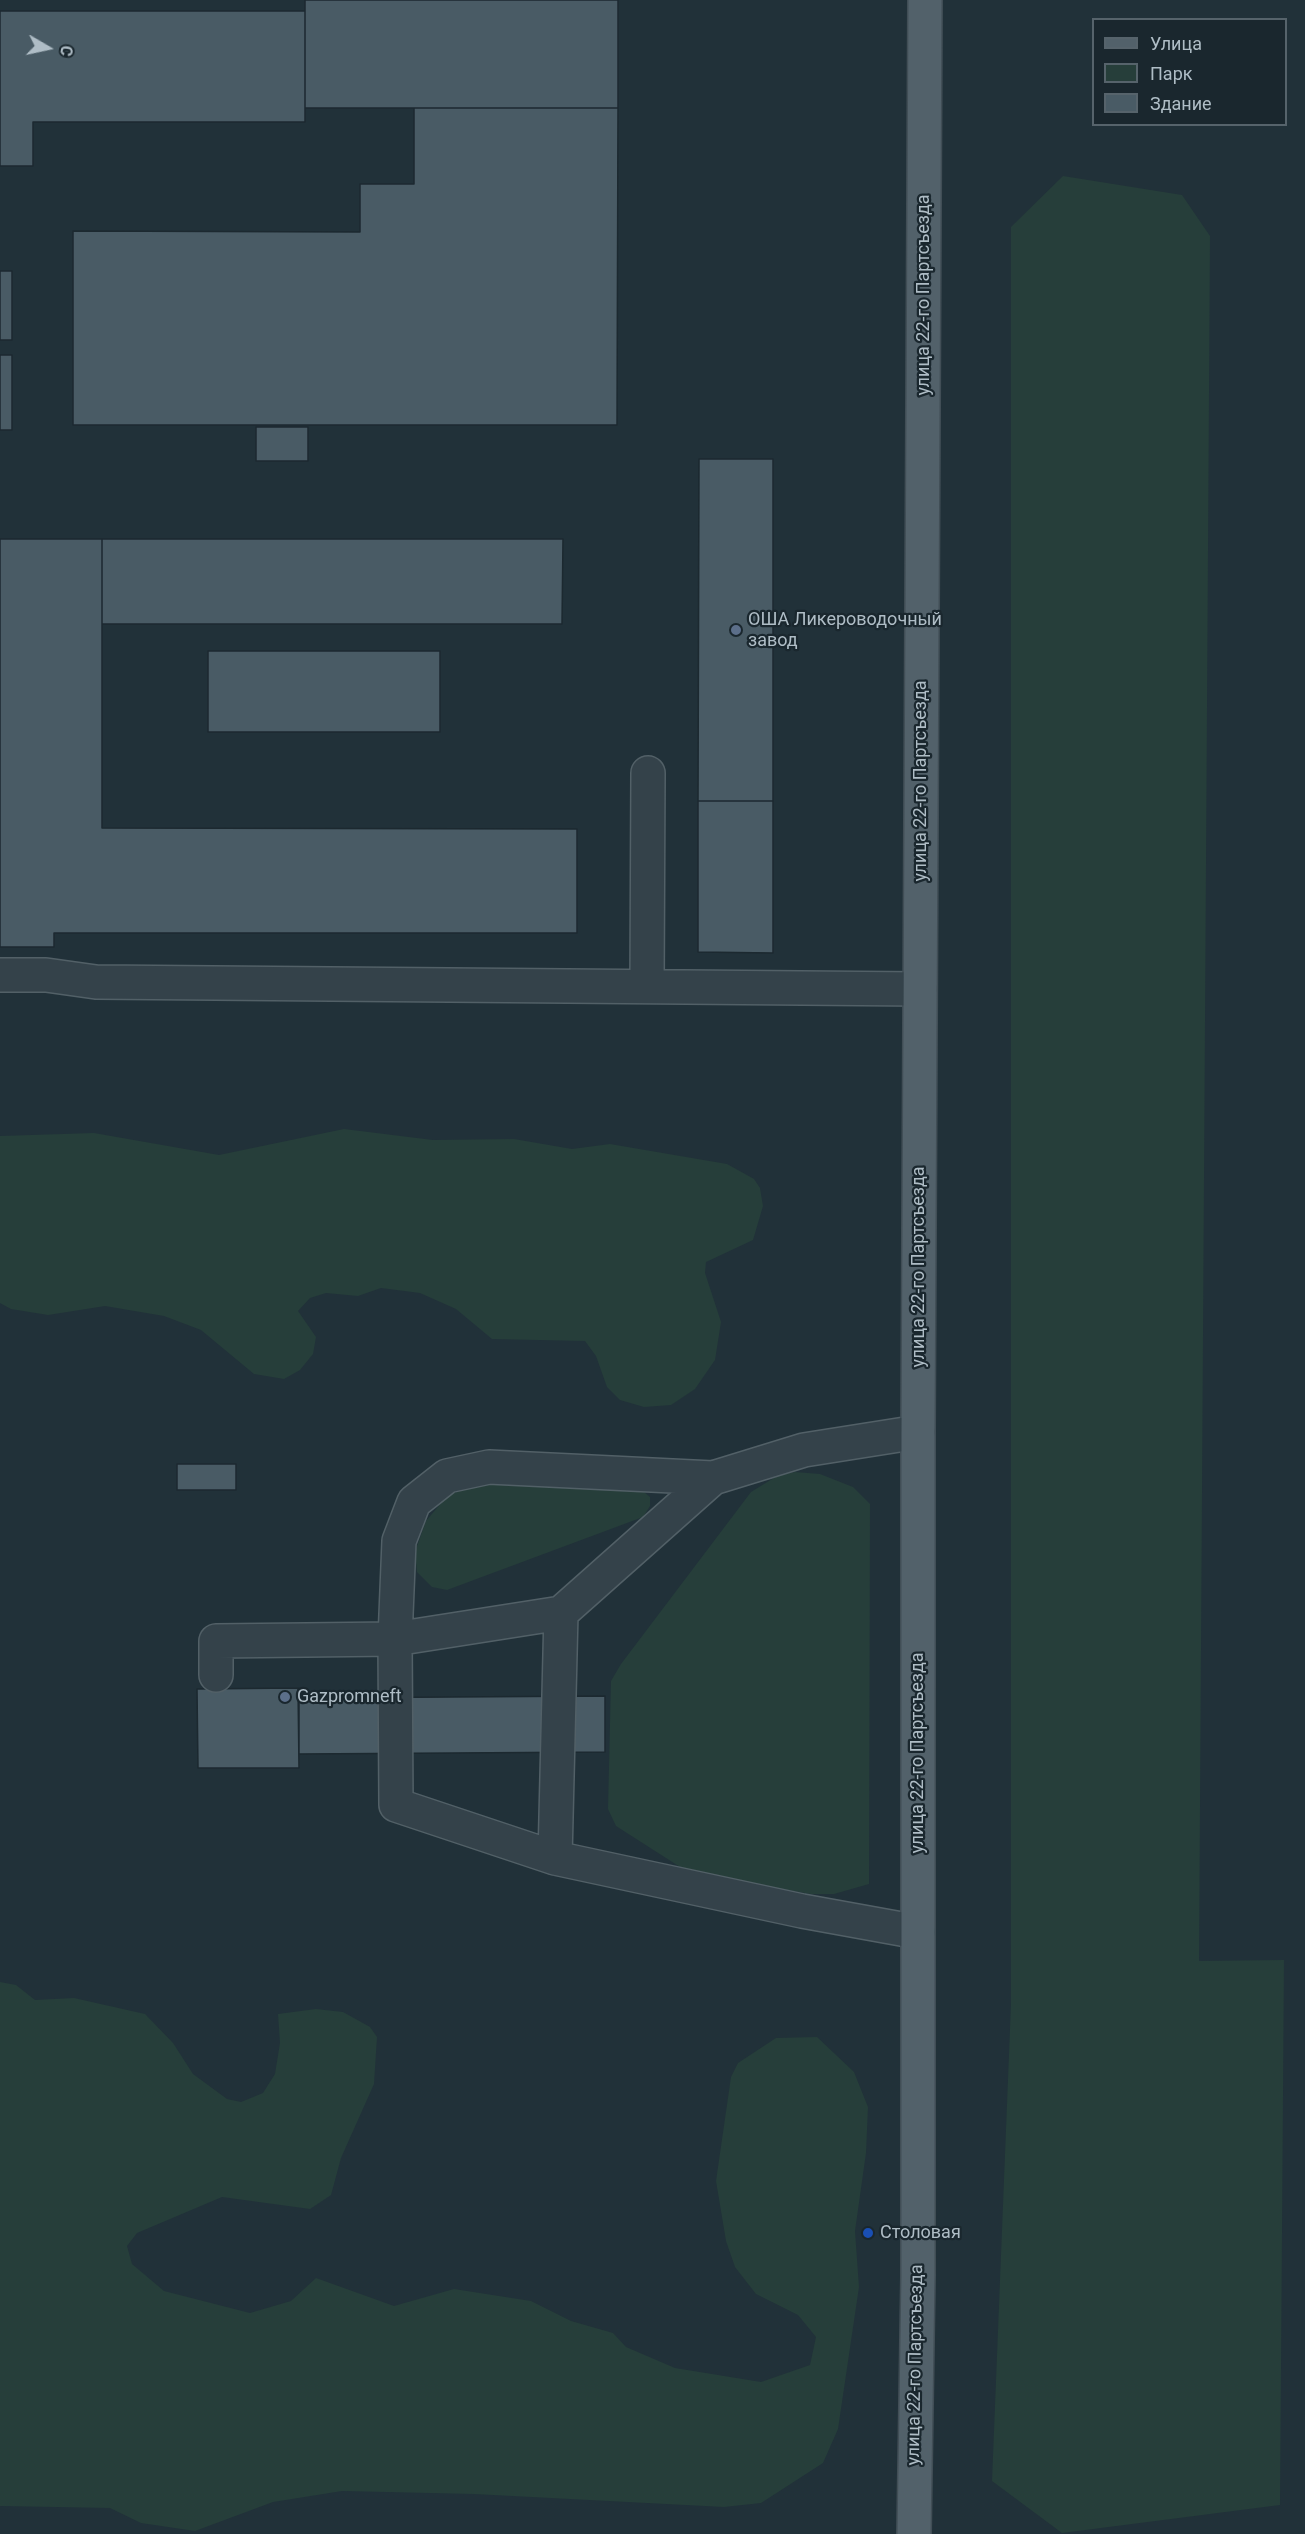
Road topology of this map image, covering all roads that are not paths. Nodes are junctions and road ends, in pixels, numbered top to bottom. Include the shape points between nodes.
1 (925, 0) edge
2 (648, 773) dead end
3 (0, 975) edge
4 (647, 986) junction
5 (920, 989) junction
6 (918, 1432) junction
7 (712, 1478) junction
8 (561, 1613) junction
9 (395, 1640) junction
10 (216, 1675) dead end
11 (555, 1858) junction
12 (918, 1932) junction
13 (914, 2534) edge

1 - 5 main road, улица 22-го Партсъезда
2 - 4 lane
3 - 4 lane via 46,975 96,982
4 - 5 lane
5 - 6 main road, улица 22-го Партсъезда
6 - 7 lane via 804,1450
6 - 12 main road, улица 22-го Партсъезда
7 - 8 lane
7 - 9 lane via 489,1467 447,1476 414,1502 399,1540
8 - 9 lane
8 - 11 lane
9 - 10 lane via 216,1641
9 - 11 lane via 396,1805
11 - 12 lane
12 - 13 main road, улица 22-го Партсъезда

